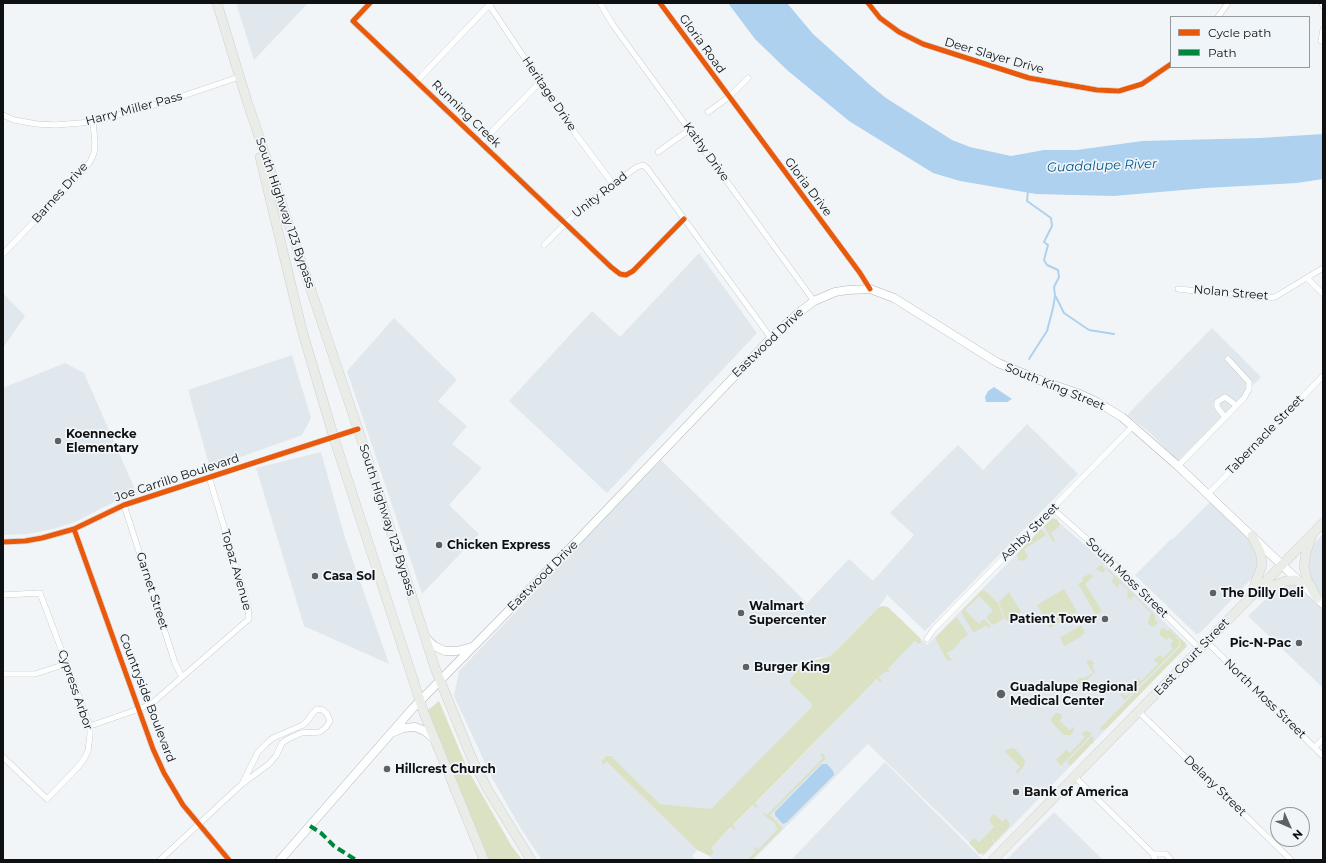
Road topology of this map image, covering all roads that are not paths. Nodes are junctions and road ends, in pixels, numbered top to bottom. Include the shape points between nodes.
1 (217, 3) edge
2 (370, 3) edge
3 (600, 3) edge
4 (660, 3) edge
5 (868, 3) edge
6 (1228, 3) edge
7 (1322, 3) edge
8 (489, 4) edge
9 (1323, 6) edge
10 (1219, 16) edge
11 (1323, 30) edge
12 (1321, 41) dead end
13 (1170, 65) edge
14 (240, 77) junction
15 (748, 78) dead end
16 (417, 81) junction
17 (540, 82) junction
18 (729, 97) junction
19 (247, 101) junction
20 (708, 112) dead end
21 (3, 115) edge
22 (93, 122) junction
23 (689, 130) junction
24 (480, 143) junction
25 (658, 152) dead end
26 (612, 184) junction
27 (684, 219) junction
28 (566, 222) junction
29 (544, 245) dead end
30 (3, 254) edge
31 (1323, 268) edge
32 (1307, 278) junction
33 (1178, 289) dead end
34 (870, 290) junction
35 (1323, 294) edge
36 (814, 301) junction
37 (771, 338) junction
38 (1228, 359) dead end
39 (1323, 376) edge
40 (1236, 405) junction
41 (1225, 417) junction
42 (1134, 426) junction
43 (358, 430) junction
44 (334, 438) junction
45 (1178, 466) junction
46 (209, 477) junction
47 (1208, 494) junction
48 (124, 505) junction
49 (1053, 509) junction
50 (1323, 522) edge
51 (74, 529) junction
52 (1312, 534) junction
53 (1252, 536) junction
54 (3, 542) edge
55 (1282, 564) junction
56 (1300, 582) junction
57 (3, 595) edge
58 (1248, 599) junction
59 (1320, 601) edge
60 (425, 636) junction
61 (927, 639) dead end
62 (1204, 646) junction
63 (473, 647) junction
64 (66, 664) junction
65 (3, 674) edge
66 (182, 676) junction
67 (440, 680) junction
68 (420, 700) junction
69 (140, 709) junction
70 (1138, 711) junction
71 (90, 726) junction
72 (292, 733) junction
73 (390, 734) junction
74 (1323, 739) edge
75 (436, 741) junction
76 (1315, 747) junction
77 (1323, 756) edge
78 (3, 757) edge
79 (1075, 777) junction
80 (242, 784) junction
81 (199, 825) junction
82 (1154, 857) edge
83 (160, 860) edge
84 (229, 860) edge
85 (280, 860) edge
86 (484, 860) edge
87 (531, 860) edge
88 (992, 860) edge
89 (1171, 860) edge
90 (1291, 860) edge

1 - 14 main road, South Highway 123 Bypass
2 - 16 street, Running Creek via 352,21
3 - 23 street, Kathy Drive
4 - 18 street, Gloria Road
5 - 13 street, Deer Slayer Drive via 880,18 899,32 923,44 1029,78 1097,90 1119,91 1142,84
6 - 10 street
7 - 9 street
8 - 16 street
8 - 17 street, Heritage Drive
11 - 12 street
14 - 19 main road, South Highway 123 Bypass
14 - 22 street, Harry Miller Pass
15 - 18 street
16 - 24 street, Running Creek
17 - 24 street
17 - 26 street, Heritage Drive
18 - 20 street
18 - 34 street, Gloria Drive
19 - 43 main road, South Highway 123 Bypass
19 - 44 main road, South Highway 123 Bypass via 302,330
21 - 22 street, Harry Miller Pass via 14,120 37,124
22 - 30 street, Barnes Drive via 95,143 90,162
23 - 25 street
23 - 36 street, Kathy Drive
24 - 28 street, Running Creek
26 - 27 street, Unity Road via 643,164
26 - 28 street, Unity Road
27 - 28 street, Running Creek via 626,275 611,267
27 - 37 street
28 - 29 street, Unity Road
31 - 32 street, Nolan Street
32 - 33 street, Nolan Street via 1275,297 1264,298
32 - 35 street
34 - 36 main road, South King Street via 835,292
34 - 42 main road, South King Street via 894,298 910,307 998,363 1097,402
36 - 37 main road, Eastwood Drive
37 - 63 main road, Eastwood Drive
38 - 40 street via 1249,382 1249,389 1244,398
39 - 47 street, Tabernacle Street
40 - 41 street
40 - 41 street via 1225,397 1217,402 1217,407
41 - 45 street
42 - 45 main road, South King Street
42 - 49 street, Ashby Street
43 - 44 street, Joe Carrillo Boulevard
43 - 60 main road, South Highway 123 Bypass
44 - 46 street, Joe Carrillo Boulevard
44 - 68 main road, South Highway 123 Bypass
45 - 47 main road, South King Street
46 - 48 street, Joe Carrillo Boulevard
46 - 66 street, Topaz Avenue via 248,606 249,619
47 - 53 main road, South King Street
48 - 51 street, Joe Carrillo Boulevard
48 - 66 street, Garnet Street via 175,663
49 - 61 street, Ashby Street
49 - 62 street, South Moss Street
50 - 52 main road, East Court Street
51 - 54 street, Joe Carrillo Boulevard via 42,538
51 - 69 street, Countryside Boulevard
52 - 55 main road, East Court Street
52 - 59 main road via 1304,567 1307,580
53 - 55 main road, South King Street
53 - 58 main road via 1262,562
55 - 56 main road, South King Street
55 - 58 main road, East Court Street
56 - 58 main road via 1290,580 1279,583
56 - 59 main road, South King Street
57 - 64 street, Cypress Arbor via 40,593
58 - 62 main road, East Court Street
60 - 63 main road via 434,646 445,651
60 - 67 main road, South Highway 123 Bypass
62 - 70 main road, East Court Street
62 - 76 street, North Moss Street
63 - 67 main road, Eastwood Drive
64 - 65 street via 35,674
64 - 71 street, Cypress Arbor
66 - 69 street, Topaz Avenue via 151,704
67 - 68 main road, Eastwood Drive
67 - 87 main road, South Highway 123 Bypass via 460,731 488,790
68 - 73 main road, Eastwood Drive
68 - 75 main road, South Highway 123 Bypass
69 - 71 street, Topaz Avenue
69 - 81 street, Countryside Boulevard via 164,773
70 - 79 main road, East Court Street
70 - 90 street, Delany Street
71 - 78 street, Cypress Arbor via 90,743 84,759 47,799
72 - 72 street via 320,732 330,721 323,710 317,709
72 - 80 street via 282,743 269,764
72 - 80 street via 273,738 258,752
73 - 75 main road via 403,728 415,727 425,731
73 - 85 main road, Eastwood Drive
74 - 76 street
75 - 86 main road, South Highway 123 Bypass
76 - 77 street, North Moss Street
79 - 82 street
79 - 88 main road, East Court Street
80 - 81 street
81 - 83 street
81 - 84 street, Countryside Boulevard
82 - 89 street via 1166,854

